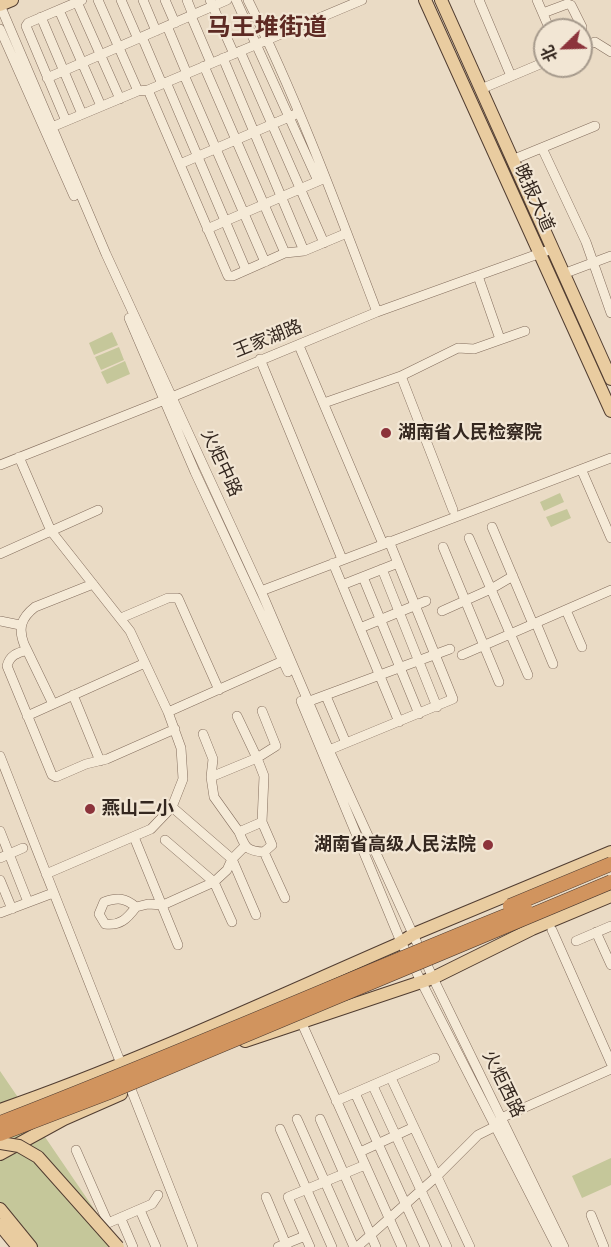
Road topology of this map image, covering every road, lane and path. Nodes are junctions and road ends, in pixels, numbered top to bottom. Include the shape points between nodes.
1 (12, 0) edge
2 (98, 0) edge
3 (121, 0) edge
4 (143, 0) edge
5 (165, 0) edge
6 (187, 0) edge
7 (227, 0) edge
8 (236, 0) edge
9 (248, 0) edge
10 (362, 0) edge
11 (424, 0) edge
12 (441, 0) edge
13 (479, 0) edge
14 (537, 0) edge
15 (80, 1) edge
16 (212, 3) edge
17 (0, 5) edge
18 (59, 10) junction
19 (543, 13) junction
20 (192, 15) junction
21 (41, 17) junction
22 (545, 18) edge
23 (578, 18) edge
24 (171, 24) junction
25 (0, 29) edge
26 (156, 31) junction
27 (140, 38) junction
28 (267, 40) junction
29 (593, 43) edge
30 (257, 44) junction
31 (119, 47) junction
32 (611, 52) edge
33 (237, 53) junction
34 (100, 55) junction
35 (223, 58) junction
36 (82, 63) junction
37 (208, 65) junction
38 (533, 67) edge
39 (64, 71) junction
40 (185, 74) junction
41 (511, 76) junction
42 (47, 78) junction
43 (164, 83) junction
44 (481, 89) junction
45 (143, 90) junction
46 (120, 99) junction
47 (101, 106) junction
48 (82, 114) junction
49 (294, 115) junction
50 (66, 121) junction
51 (273, 124) junction
52 (595, 126) dead end
53 (52, 127) junction
54 (255, 132) junction
55 (236, 140) junction
56 (217, 148) junction
57 (542, 148) junction
58 (198, 157) junction
59 (512, 160) junction
60 (180, 164) junction
61 (322, 180) junction
62 (300, 189) junction
63 (282, 197) junction
64 (264, 204) junction
65 (244, 213) junction
66 (225, 221) junction
67 (207, 229) junction
68 (347, 233) junction
69 (324, 243) junction
70 (552, 249) junction
71 (304, 251) junction
72 (285, 253) junction
73 (539, 253) junction
74 (611, 256) edge
75 (265, 262) junction
76 (594, 262) junction
77 (246, 270) junction
78 (563, 274) junction
79 (478, 276) junction
80 (377, 312) junction
81 (611, 313) edge
82 (525, 331) dead end
83 (500, 339) junction
84 (300, 348) dead end
85 (260, 359) junction
86 (401, 376) junction
87 (611, 379) edge
88 (169, 398) junction
89 (324, 403) junction
90 (611, 411) edge
91 (19, 457) junction
92 (611, 458) edge
93 (0, 465) edge
94 (582, 471) dead end
95 (98, 510) dead end
96 (453, 510) dead end
97 (492, 527) dead end
98 (51, 531) junction
99 (469, 538) dead end
100 (611, 538) edge
101 (386, 542) junction
102 (443, 547) dead end
103 (0, 554) edge
104 (338, 561) junction
105 (398, 563) junction
106 (382, 569) junction
107 (513, 576) junction
108 (363, 577) junction
109 (93, 584) junction
110 (342, 585) junction
111 (491, 590) junction
112 (611, 590) edge
113 (261, 591) junction
114 (426, 601) dead end
115 (465, 601) junction
116 (415, 605) junction
117 (566, 610) junction
118 (399, 612) junction
119 (442, 612) dead end
120 (121, 618) junction
121 (380, 619) junction
122 (0, 621) edge
123 (535, 624) junction
124 (20, 625) junction
125 (360, 628) junction
126 (510, 634) junction
127 (484, 646) junction
128 (582, 647) dead end
129 (450, 649) dead end
130 (27, 650) junction
131 (436, 654) junction
132 (462, 655) dead end
133 (286, 659) junction
134 (419, 660) junction
135 (145, 663) junction
136 (553, 664) dead end
137 (400, 668) junction
138 (380, 675) junction
139 (528, 675) dead end
140 (499, 682) dead end
141 (219, 690) junction
142 (72, 695) junction
143 (326, 696) junction
144 (308, 702) junction
145 (53, 704) junction
146 (437, 707) junction
147 (261, 711) dead end
148 (168, 712) junction
149 (419, 714) junction
150 (27, 716) junction
151 (237, 716) dead end
152 (399, 722) junction
153 (175, 729) junction
154 (203, 734) dead end
155 (346, 743) junction
156 (329, 750) junction
157 (0, 756) edge
158 (257, 758) junction
159 (100, 761) junction
160 (212, 777) junction
161 (10, 782) junction
162 (0, 786) edge
163 (172, 807) junction
164 (262, 822) junction
165 (0, 831) edge
166 (239, 832) junction
167 (134, 837) junction
168 (165, 840) dead end
169 (245, 846) junction
170 (23, 848) dead end
171 (264, 852) junction
172 (611, 852) edge
173 (4, 856) edge
174 (232, 859) junction
175 (611, 864) edge
176 (46, 874) junction
177 (611, 874) edge
178 (0, 880) edge
179 (214, 882) junction
180 (611, 882) edge
181 (611, 889) edge
182 (53, 893) junction
183 (611, 896) edge
184 (285, 898) dead end
185 (28, 902) junction
186 (163, 905) junction
187 (136, 907) dead end
188 (12, 909) junction
189 (0, 913) edge
190 (256, 915) dead end
191 (232, 922) dead end
192 (611, 926) edge
193 (552, 930) dead end
194 (596, 932) junction
195 (414, 934) junction
196 (576, 941) dead end
197 (401, 942) junction
198 (178, 945) dead end
199 (410, 960) junction
200 (611, 965) edge
201 (427, 980) junction
202 (304, 1028) dead end
203 (435, 1058) dead end
204 (611, 1063) edge
205 (119, 1064) junction
206 (611, 1069) edge
207 (391, 1078) junction
208 (373, 1086) junction
209 (130, 1090) junction
210 (355, 1093) junction
211 (336, 1101) junction
212 (0, 1110) edge
213 (297, 1119) dead end
214 (320, 1119) dead end
215 (499, 1122) junction
216 (0, 1123) edge
217 (414, 1127) junction
218 (280, 1129) dead end
219 (0, 1134) edge
220 (395, 1136) junction
221 (0, 1143) edge
222 (378, 1144) junction
223 (76, 1149) dead end
224 (360, 1152) junction
225 (0, 1154) edge
226 (366, 1165) junction
227 (343, 1174) junction
228 (436, 1177) junction
229 (325, 1182) junction
230 (307, 1189) junction
231 (421, 1190) junction
232 (158, 1195) dead end
233 (266, 1197) dead end
234 (406, 1204) junction
235 (0, 1209) edge
236 (140, 1210) junction
237 (591, 1215) dead end
238 (121, 1219) junction
239 (390, 1219) junction
240 (0, 1225) edge
241 (370, 1235) junction
242 (305, 1236) junction
243 (283, 1246) edge
244 (18, 1247) edge
245 (31, 1247) edge
246 (118, 1247) edge
247 (133, 1247) edge
248 (156, 1247) edge
249 (193, 1247) edge
250 (310, 1247) edge
251 (333, 1247) edge
252 (356, 1247) edge
253 (376, 1247) edge
254 (402, 1247) edge
255 (425, 1247) edge
256 (447, 1247) edge
257 (470, 1247) edge
258 (556, 1247) edge
259 (564, 1247) edge
260 (604, 1247) edge

1 - 17 main road
2 - 31 street
3 - 27 street
4 - 26 street
5 - 24 street
6 - 20 street
7 - 16 street
8 - 30 street
9 - 28 street
10 - 28 street
11 - 73 main road, 晚报大道
12 - 44 main road, 晚报大道
13 - 41 street
14 - 19 street
15 - 18 street
15 - 34 street
16 - 20 street
16 - 33 street
17 - 53 street, 火炬中路
18 - 21 street
18 - 36 street
19 - 22 street
19 - 23 street via 567,4
20 - 24 street
20 - 37 street
21 - 39 street
21 - 42 street via 26,26
24 - 26 street
24 - 40 street
25 - 88 street
26 - 27 street
27 - 31 street
27 - 43 street
28 - 30 street
28 - 49 street
29 - 32 street
30 - 33 street
30 - 49 street
31 - 34 street
31 - 45 street
33 - 35 street
33 - 51 street
34 - 36 street
34 - 46 street
35 - 37 street
35 - 54 street
36 - 39 street
36 - 47 street
37 - 40 street
37 - 55 street
38 - 41 street
39 - 42 street
39 - 48 street
40 - 43 street
40 - 56 street
41 - 44 street
42 - 50 street
43 - 45 street
43 - 58 street
44 - 59 main road, 晚报大道
45 - 46 street
45 - 60 street
46 - 47 street
47 - 48 street
48 - 50 street
49 - 51 street
49 - 61 street
50 - 53 street
51 - 54 street
51 - 62 street
52 - 57 street
53 - 88 street, 火炬中路
54 - 55 street
54 - 63 street
55 - 56 street
55 - 64 street
56 - 58 street
56 - 65 street
57 - 59 street
57 - 76 street
58 - 60 street
58 - 66 street
59 - 70 main road, 晚报大道
60 - 67 street
61 - 62 street
61 - 68 street
62 - 63 street
62 - 69 street
63 - 64 street
63 - 71 street
64 - 65 street
64 - 72 street
65 - 66 street
65 - 75 street
66 - 67 street
66 - 77 street
67 - 77 street via 228,276
68 - 69 street
68 - 80 street
69 - 71 street
70 - 73 street, 王家湖路
70 - 78 main road, 晚报大道
71 - 72 street
72 - 75 street
73 - 79 street, 王家湖路
73 - 90 main road, 晚报大道
74 - 76 street
75 - 77 street
76 - 78 street
76 - 81 street
78 - 87 main road, 晚报大道
79 - 80 street, 王家湖路
79 - 83 street
80 - 85 street, 王家湖路
82 - 83 street
83 - 86 street via 474,349 458,348
84 - 89 street
85 - 88 street, 王家湖路
85 - 104 street
86 - 89 street
86 - 96 street
88 - 91 street, 王家湖路
88 - 113 street, 火炬中路
88 - 133 street via 195,472
89 - 101 street
91 - 93 street, 王家湖路
91 - 98 street
92 - 101 street
94 - 100 street
95 - 98 street
97 - 107 street
98 - 103 street
98 - 109 street
99 - 111 street
101 - 104 street
101 - 105 street
102 - 115 street
104 - 110 street
104 - 113 street
105 - 106 street
105 - 116 street
106 - 108 street
106 - 118 street
107 - 111 street
107 - 123 street
108 - 110 street
108 - 121 street
109 - 120 street
109 - 124 street via 35,607
110 - 125 street
111 - 115 street
111 - 126 street
112 - 117 street
113 - 133 street, 火炬中路
114 - 116 street
115 - 119 street
115 - 127 street
116 - 118 street
116 - 131 street
117 - 123 street
117 - 128 street
118 - 121 street
118 - 134 street
120 - 135 street
120 - 141 street via 168,598 178,598
121 - 125 street
121 - 137 street
122 - 124 street
123 - 126 street
123 - 136 street
124 - 130 street
125 - 138 street
126 - 127 street
126 - 139 street
127 - 132 street
127 - 140 street
129 - 131 street
130 - 145 street
130 - 150 street via 9,659 7,666
131 - 134 street
131 - 146 street via 453,699
133 - 141 street
133 - 144 street, 火炬中路
133 - 197 street, 火炬西路
134 - 137 street
134 - 146 street
135 - 142 street
135 - 148 street
137 - 138 street
137 - 149 street
138 - 143 street
138 - 152 street
141 - 148 street
142 - 145 street
142 - 159 street
143 - 144 street
143 - 155 street
144 - 156 street, 火炬中路
145 - 150 street
146 - 149 street
147 - 158 street via 276,746
148 - 153 street
149 - 152 street
150 - 159 street via 52,775 56,777
151 - 158 street
152 - 155 street
153 - 159 street
153 - 163 street via 182,748 183,779
154 - 160 street via 213,759
155 - 156 street
156 - 195 street, 火炬中路
157 - 161 street
158 - 160 street
158 - 164 street via 264,776
160 - 166 street via 214,797
161 - 162 street
161 - 176 street
163 - 167 street via 151,829
163 - 174 street
164 - 166 street
164 - 171 street via 272,845
165 - 173 street
166 - 169 street
167 - 176 street
167 - 186 street
168 - 179 street
169 - 171 street
169 - 174 street
170 - 173 street
171 - 184 street
172 - 195 main road
173 - 185 street
174 - 179 street
174 - 190 street
175 - 199 highway, bridge via 428,939
176 - 182 street
177 - 199 highway, bridge
178 - 188 street
179 - 186 street
179 - 191 street
180 - 199 highway, bridge
181 - 199 highway, bridge via 446,957
182 - 185 street
182 - 205 street
183 - 201 main road
185 - 188 street
186 - 187 street
186 - 198 street
188 - 189 street
192 - 194 street
193 - 204 street
194 - 196 street
194 - 200 street
195 - 197 main road
195 - 201 street, 火炬西路
197 - 201 street, 火炬西路
197 - 205 main road
199 - 216 highway, bridge
199 - 219 highway, bridge via 118,1088
201 - 209 main road via 230,1047
201 - 215 street, 火炬西路
202 - 211 street
203 - 207 street
205 - 209 street
205 - 212 main road
206 - 215 street
207 - 208 street
207 - 217 street
208 - 210 street
208 - 220 street
209 - 225 main road via 64,1119
209 - 249 street
210 - 211 street
210 - 222 street
211 - 224 street
213 - 229 street
214 - 227 street
215 - 228 street via 478,1135
215 - 258 street, 火炬西路
215 - 259 street, 火炬西路
217 - 220 street
217 - 228 street
218 - 230 street
220 - 222 street
220 - 231 street
221 - 246 main road, bridge via 19,1146 38,1156
222 - 224 street
222 - 234 street
223 - 238 street via 108,1223
224 - 226 street
226 - 227 street
226 - 239 street
227 - 229 street
227 - 241 street
228 - 231 street
228 - 257 street
229 - 230 street
229 - 252 street
230 - 242 street via 288,1197
230 - 251 street
231 - 234 street
231 - 256 street
232 - 236 street via 152,1204
233 - 243 street
234 - 239 street
234 - 255 street
235 - 245 main road
236 - 238 street
236 - 248 street
237 - 260 street
238 - 247 street
239 - 241 street
239 - 254 street
240 - 244 main road
241 - 252 street
241 - 253 street
242 - 243 street
242 - 250 street

